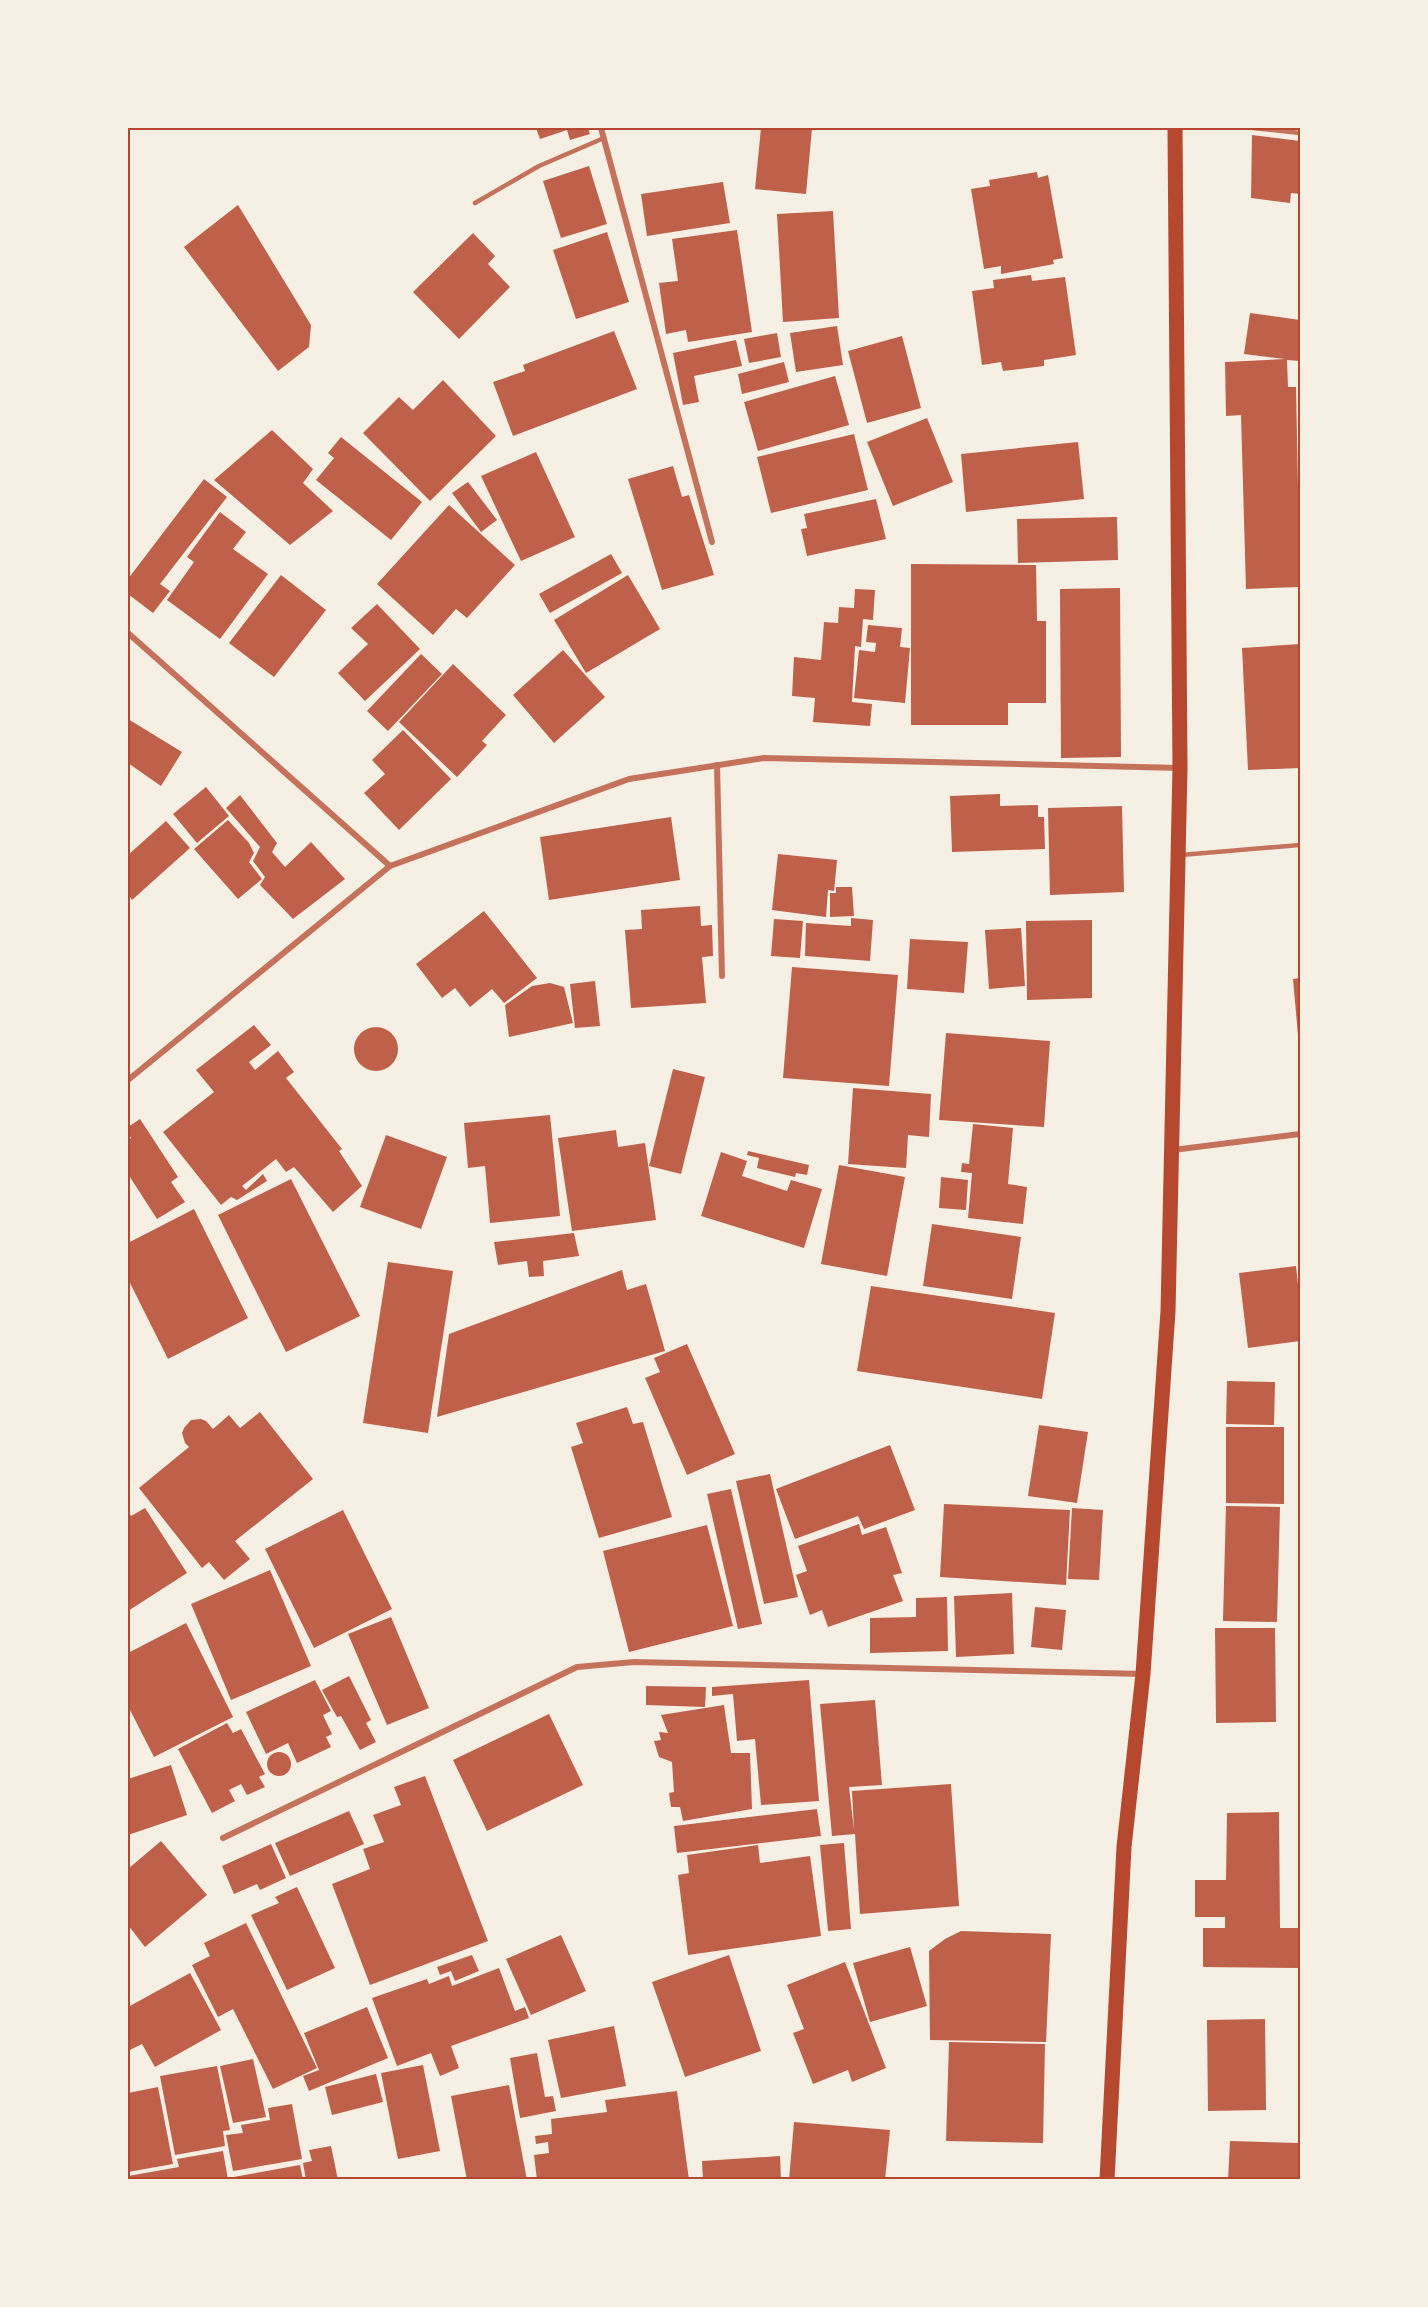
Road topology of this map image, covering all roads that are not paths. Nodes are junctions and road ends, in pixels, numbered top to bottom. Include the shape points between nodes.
1 (601, 128) edge
2 (1175, 128) edge
3 (1253, 128) edge
4 (1300, 133) edge
5 (604, 138) junction
6 (475, 203) dead end
7 (712, 542) dead end
8 (128, 633) edge
9 (717, 765) junction
10 (1180, 768) junction
11 (1300, 845) edge
12 (1178, 855) junction
13 (390, 866) junction
14 (722, 976) dead end
15 (128, 1080) edge
16 (1300, 1134) edge
17 (1171, 1150) junction
18 (1143, 1674) junction
19 (224, 1838) dead end
20 (1107, 2180) edge

1 - 5 street
2 - 10 main road
3 - 4 lane
5 - 6 lane via 539,166
5 - 7 street
8 - 13 street
9 - 10 street via 764,758
9 - 13 street via 629,779
9 - 14 street
10 - 12 main road
11 - 12 lane
12 - 17 main road
13 - 15 street
16 - 17 street
17 - 18 main road via 1168,1311
18 - 19 street via 634,1662 577,1667
18 - 20 main road via 1124,1847

